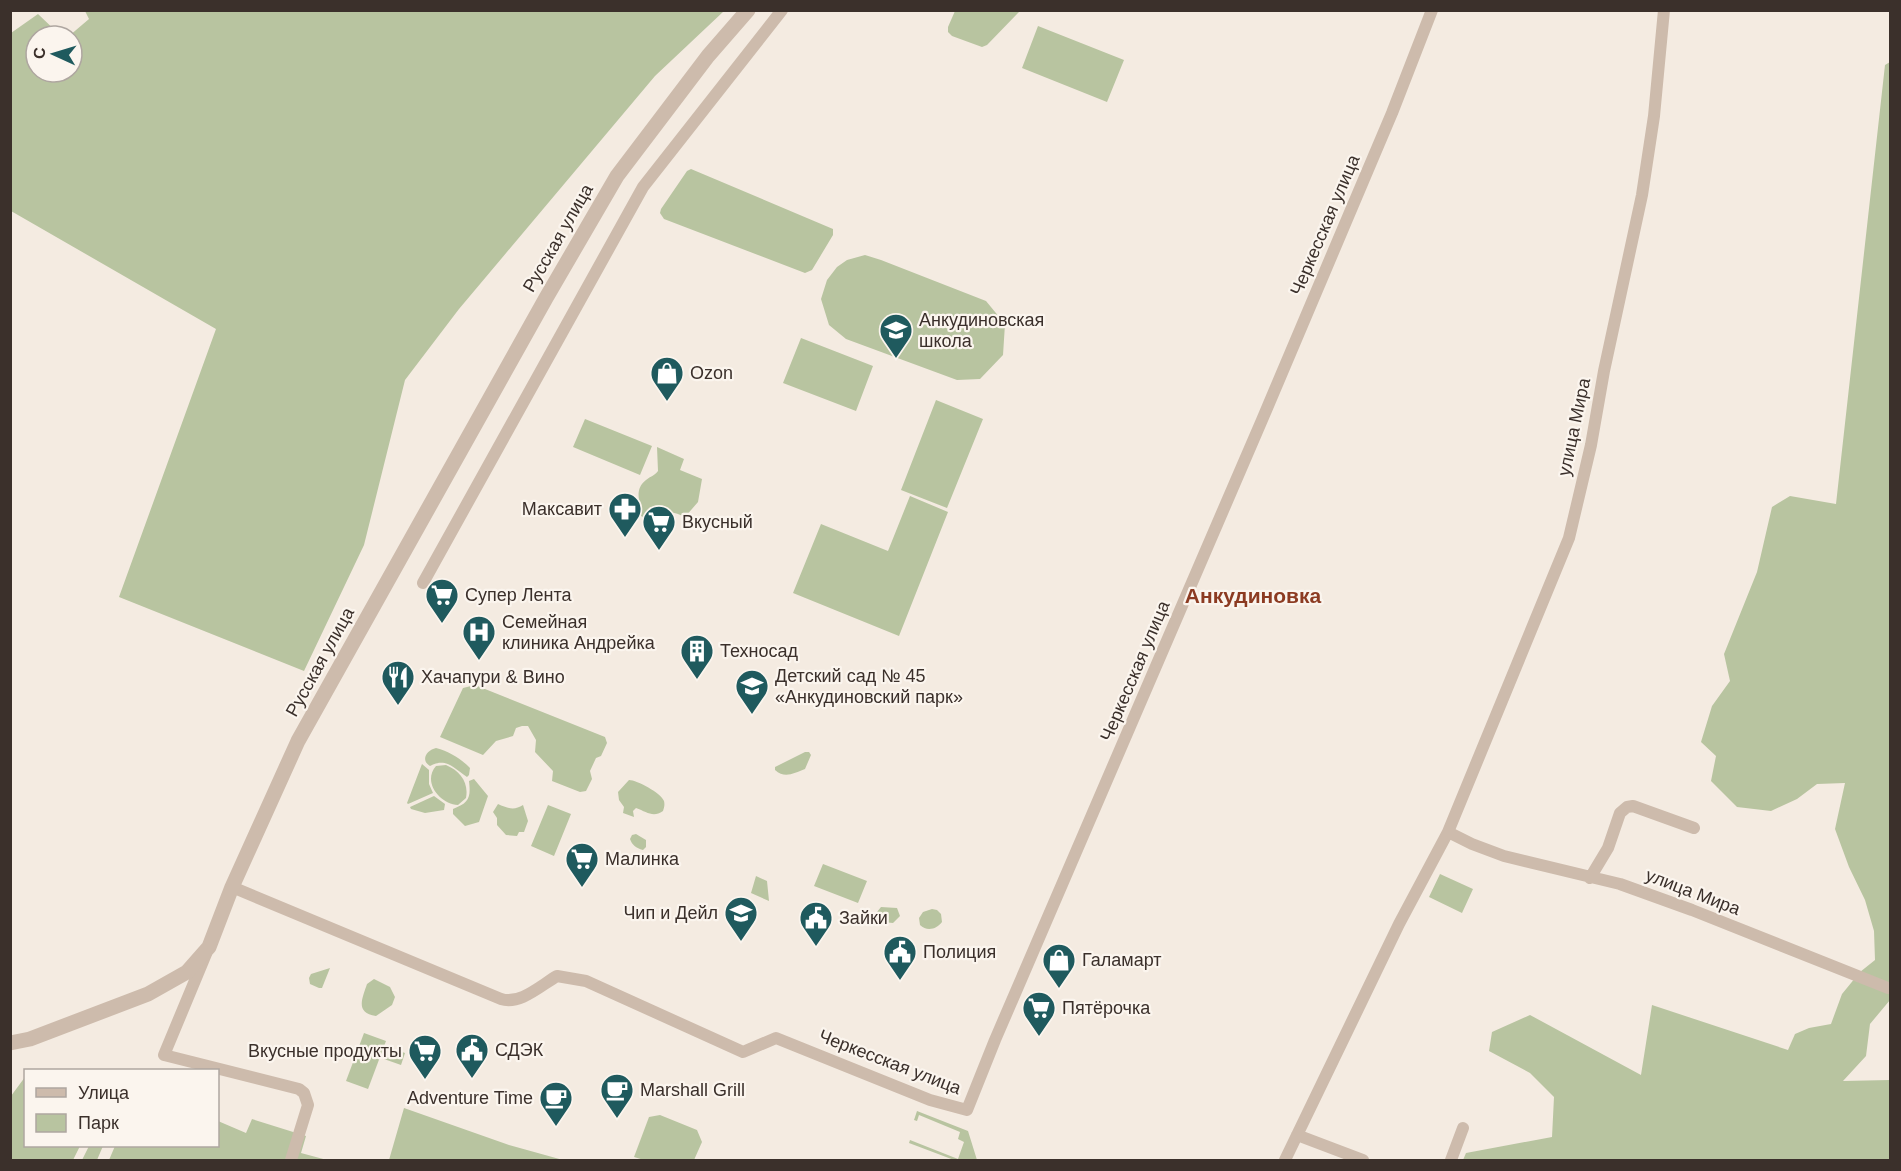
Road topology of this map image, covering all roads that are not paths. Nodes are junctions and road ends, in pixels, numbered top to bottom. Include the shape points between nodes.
1 (748, 10) edge
2 (782, 10) edge
3 (1432, 10) edge
4 (1664, 10) edge
5 (423, 583) dead end
6 (1694, 828) dead end
7 (1448, 832) junction
8 (1590, 878) junction
9 (232, 887) junction
10 (209, 947) junction
11 (1888, 988) dead end
12 (10, 1043) edge
13 (1463, 1128) dead end
14 (1297, 1135) junction
15 (291, 1161) edge
16 (1285, 1161) edge
17 (1363, 1161) edge
18 (1451, 1161) edge

1 - 9 street, Русская улица via 617,176 298,741
2 - 5 street via 643,187
3 - 9 street, Черкесская улица via 1392,113 967,1110 930,1100 776,1038 743,1052 586,981 557,976 519,1000 501,999
4 - 7 street, улица Мира via 1642,195 1569,538
6 - 8 street via 1634,806 1627,807 1620,813 1608,848
7 - 8 street, улица Мира via 1504,856
7 - 14 street, улица Мира
8 - 11 street, улица Мира via 1620,884 1692,910
9 - 10 street, Русская улица
10 - 12 street via 187,972 148,994
10 - 15 street via 164,1055 304,1093 308,1105
13 - 18 street
14 - 16 street, улица Мира
14 - 17 street

